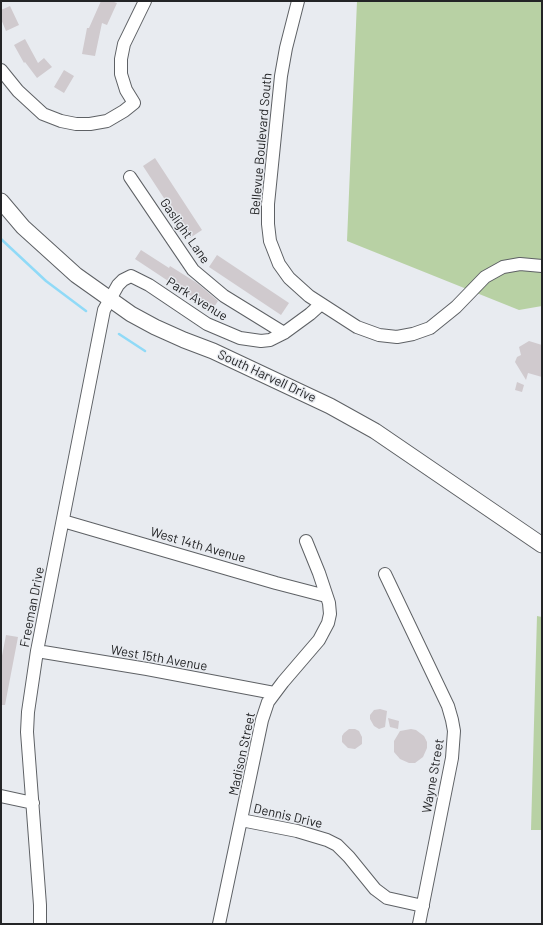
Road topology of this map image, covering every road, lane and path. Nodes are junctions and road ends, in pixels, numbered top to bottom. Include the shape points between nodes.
1 (144, 1) edge
2 (298, 1) edge
3 (1, 70) edge
4 (130, 177) dead end
5 (1, 201) edge
6 (542, 266) edge
7 (109, 300) junction
8 (320, 305) junction
9 (284, 333) junction
10 (63, 521) junction
11 (306, 541) dead end
12 (542, 544) edge
13 (385, 574) dead end
14 (326, 596) junction
15 (37, 652) junction
16 (274, 693) junction
17 (1, 796) edge
18 (33, 803) junction
19 (242, 820) junction
20 (423, 906) junction
21 (40, 924) edge
22 (219, 924) edge
23 (419, 924) edge

1 - 3 street via 124,44 120,59 126,90 134,103 107,121 76,124 43,114 18,91
2 - 8 street, Bellevue Boulevard South via 280,83 268,204 268,234 283,270 297,286
4 - 9 street, Gaslight Lane via 193,270 224,296
5 - 7 main road, South Harvell Drive via 22,228
6 - 8 street, Bellevue Boulevard South via 520,264 503,267 476,285 430,328 406,336 391,337 370,333
7 - 9 street, Park Avenue via 118,285 131,276 149,285 207,324 240,338 270,340
7 - 10 street, Freeman Drive via 104,310
7 - 12 main road, South Harvell Drive via 155,327 330,406 375,432
8 - 9 street, Park Avenue
10 - 14 street, West 14th Avenue
10 - 15 street, Freeman Drive
11 - 14 street, Madison Street
13 - 20 street, Wayne Street via 448,706 454,731 452,758
14 - 16 street, Madison Street via 330,614 328,624 319,640
15 - 16 street, West 15th Avenue
15 - 18 street, Freeman Drive via 27,732
16 - 19 street, Madison Street via 262,720
17 - 18 street
18 - 21 street, Freeman Drive
19 - 20 street, Dennis Drive via 327,840 337,845 375,889 387,898
19 - 22 street, Madison Street
20 - 23 street, Wayne Street

